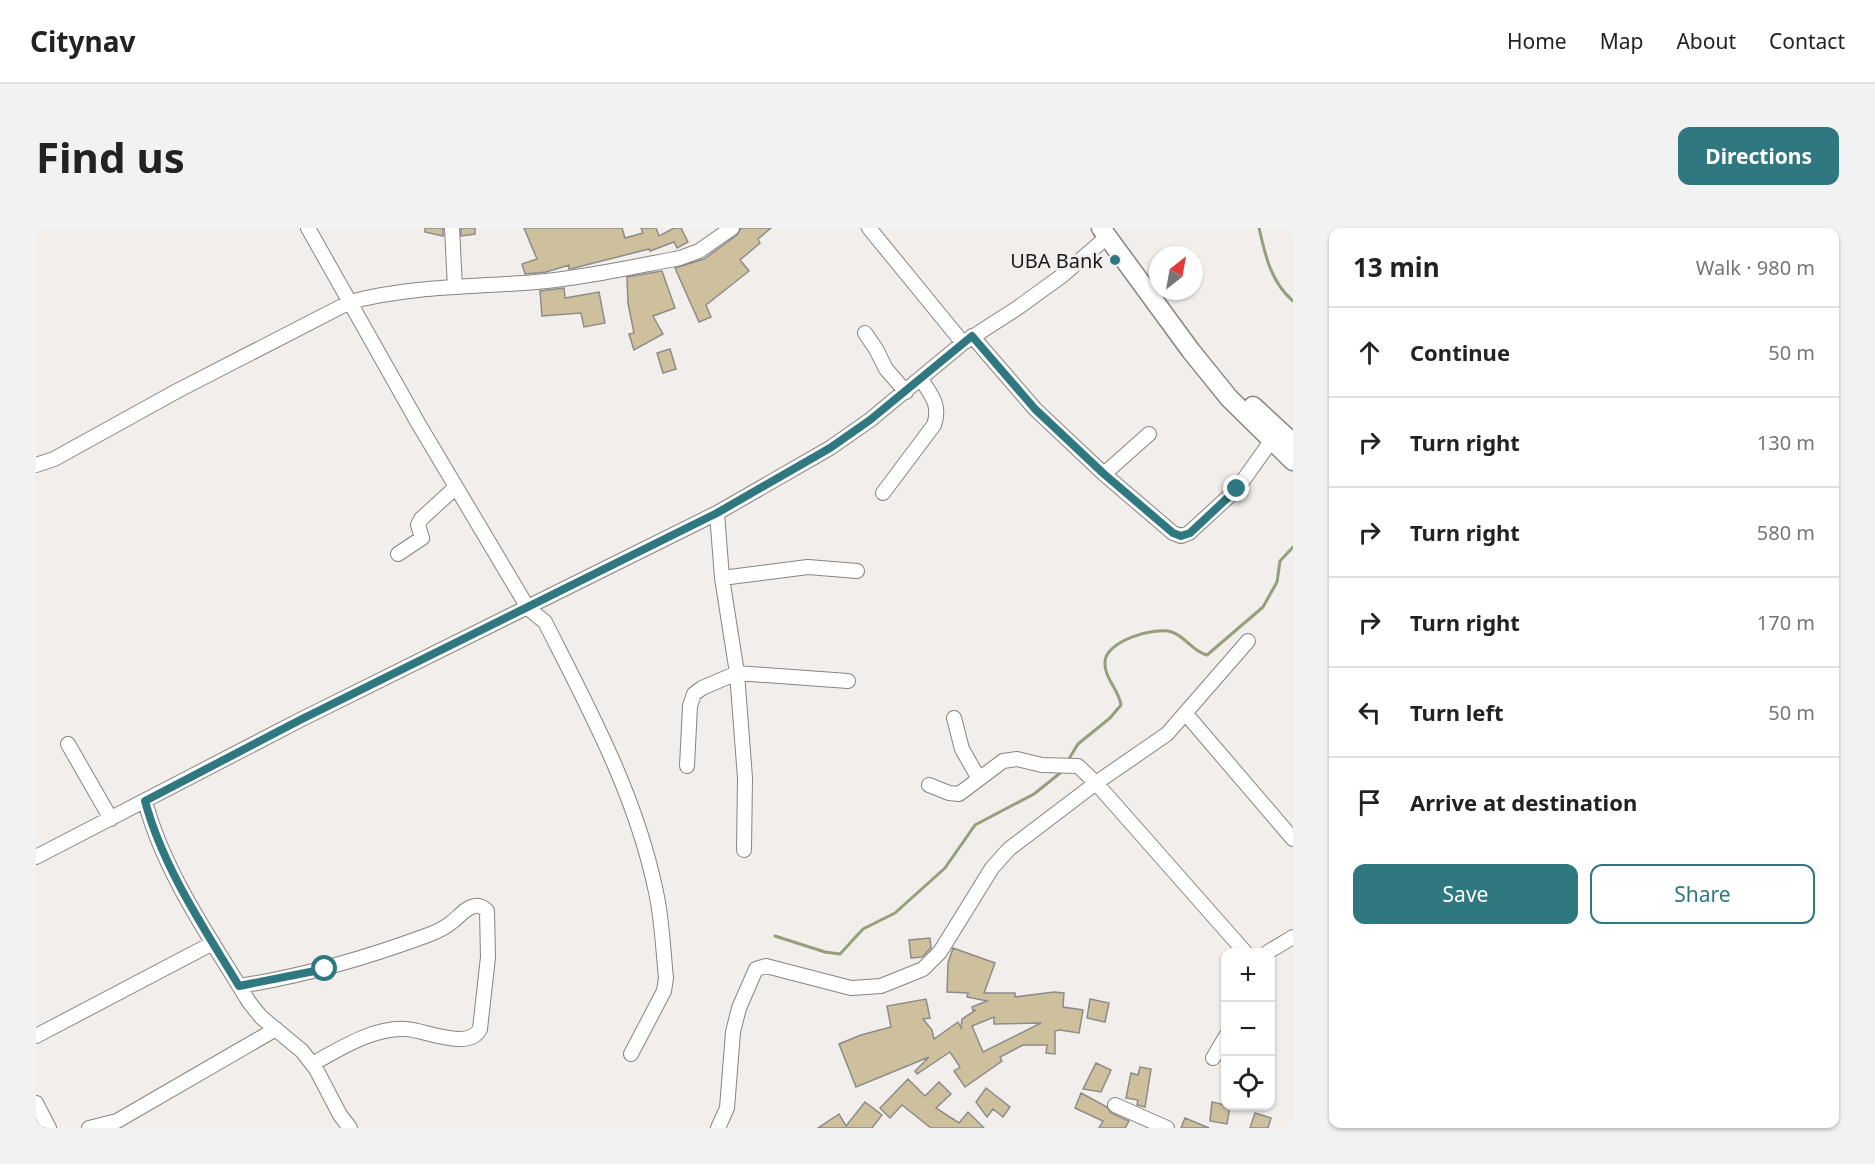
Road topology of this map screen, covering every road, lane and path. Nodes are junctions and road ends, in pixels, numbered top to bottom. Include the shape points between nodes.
1 (309, 228) edge
2 (452, 228) edge
3 (732, 228) edge
4 (869, 228) edge
5 (1108, 231) edge
6 (1149, 279) edge
7 (455, 287) junction
8 (1166, 300) edge
9 (350, 302) junction
10 (865, 333) dead end
11 (967, 339) junction
12 (921, 379) junction
13 (906, 392) junction
14 (1149, 434) dead end
15 (1271, 441) junction
16 (1293, 443) edge
17 (1293, 461) edge
18 (36, 465) edge
19 (1104, 474) junction
20 (456, 487) junction
21 (883, 493) dead end
22 (717, 513) junction
23 (398, 554) dead end
24 (857, 571) dead end
25 (722, 578) junction
26 (528, 608) junction
27 (1248, 641) dead end
28 (737, 673) junction
29 (848, 681) dead end
30 (1186, 714) junction
31 (954, 718) dead end
32 (68, 744) dead end
33 (687, 766) dead end
34 (979, 779) junction
35 (1096, 783) junction
36 (929, 785) dead end
37 (145, 801) junction
38 (111, 819) junction
39 (1293, 839) edge
40 (744, 850) dead end
41 (36, 857) edge
42 (1293, 937) edge
43 (213, 944) junction
44 (1241, 948) edge
45 (1275, 948) edge
46 (239, 986) junction
47 (276, 1029) junction
48 (36, 1036) edge
49 (1221, 1044) edge
50 (631, 1054) dead end
51 (1213, 1058) dead end
52 (312, 1064) junction
53 (36, 1102) edge
54 (1115, 1105) dead end
55 (49, 1128) edge
56 (89, 1128) edge
57 (350, 1128) edge
58 (718, 1128) edge
59 (1167, 1128) edge

1 - 9 street
2 - 7 street
3 - 7 street via 699,251 680,258 538,282
4 - 11 street
5 - 6 main road
5 - 11 street via 1063,275
5 - 15 main road via 1229,399
7 - 9 street
8 - 16 main road via 1240,394
9 - 18 street
9 - 20 street
10 - 13 street via 886,369
11 - 12 street
11 - 19 street
12 - 13 street
12 - 21 street via 938,413
13 - 22 street via 830,448
14 - 19 street
15 - 17 main road
15 - 19 street via 1237,489 1190,533 1181,536
20 - 23 street via 421,519 418,525 422,538
20 - 26 street
22 - 25 street
22 - 26 street
24 - 25 street via 808,567
25 - 28 street
26 - 37 street
26 - 50 street via 545,622 621,776 655,885 666,978 664,992
27 - 30 street
28 - 29 street
28 - 33 street via 694,694
28 - 40 street via 745,778
30 - 35 street via 1167,734
30 - 39 street
31 - 34 street via 962,749
32 - 38 street
34 - 35 street via 1003,761 1017,759 1042,765 1078,766
34 - 36 street via 959,794
35 - 44 street
35 - 58 street via 1009,849 992,868 940,952 923,969 881,986 851,988 766,966 756,969 733,1032 727,1108
37 - 38 street
37 - 43 street via 168,864
38 - 41 street
42 - 45 street
43 - 46 street
43 - 48 street
46 - 47 street via 261,1017
46 - 52 street via 325,969 435,933 470,907 477,905 487,911 488,957 477,1034 455,1040 406,1029 387,1031 361,1039
47 - 52 street
47 - 56 street via 117,1121
49 - 51 street
52 - 57 street
53 - 55 street
54 - 59 street

